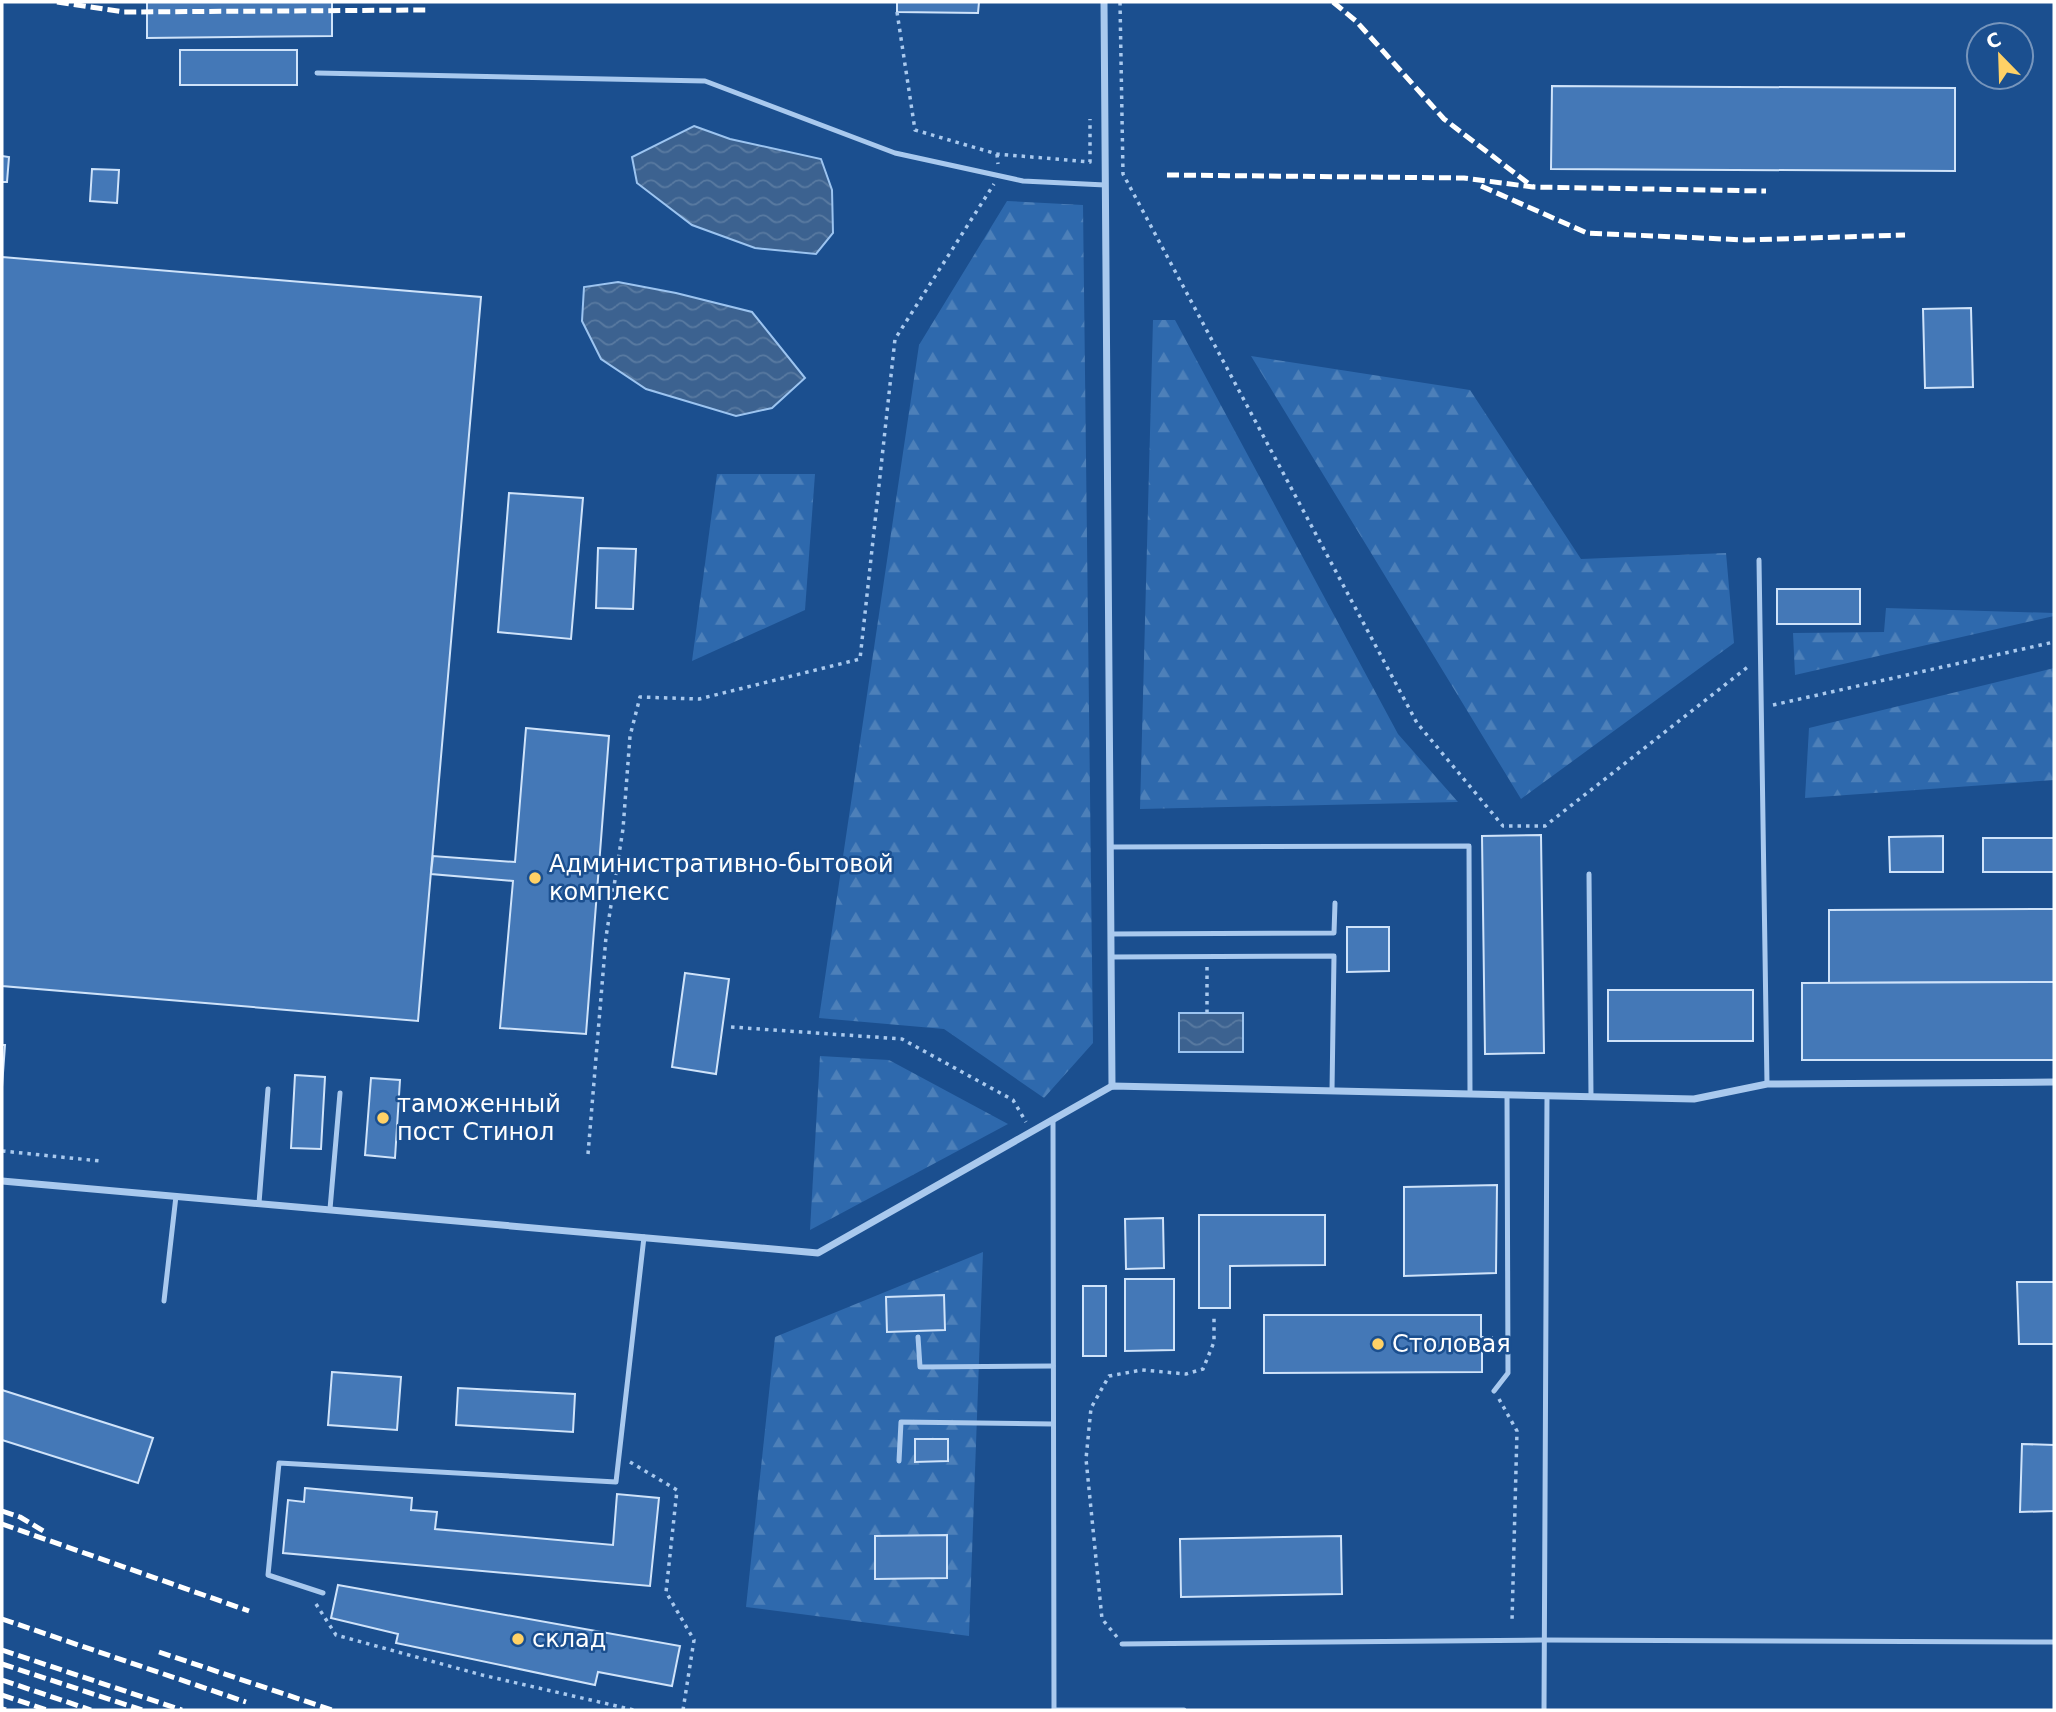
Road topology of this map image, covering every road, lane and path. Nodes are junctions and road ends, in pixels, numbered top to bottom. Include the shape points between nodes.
1 (1104, 2) edge
2 (1119, 2) edge
3 (897, 12) dead end
4 (317, 73) dead end
5 (1091, 109) dead end
6 (997, 154) junction
7 (999, 176) junction
8 (1105, 185) junction
9 (1759, 560) dead end
10 (2054, 642) edge
11 (1760, 656) junction
12 (1761, 708) junction
13 (1110, 847) junction
14 (1589, 874) dead end
15 (1335, 903) dead end
16 (1111, 934) junction
17 (1207, 956) junction
18 (1111, 957) junction
19 (1207, 1013) dead end
20 (732, 1027) dead end
21 (2054, 1082) edge
22 (1767, 1084) junction
23 (1112, 1086) junction
24 (268, 1089) dead end
25 (1332, 1091) junction
26 (340, 1093) dead end
27 (1470, 1094) junction
28 (1507, 1095) junction
29 (1547, 1096) junction
30 (1591, 1096) junction
31 (1054, 1119) junction
32 (1032, 1132) junction
33 (2, 1152) edge
34 (588, 1154) dead end
35 (100, 1161) dead end
36 (2, 1181) edge
37 (176, 1196) junction
38 (259, 1203) junction
39 (330, 1209) junction
40 (644, 1237) junction
41 (164, 1301) dead end
42 (1214, 1316) dead end
43 (918, 1337) dead end
44 (1054, 1366) junction
45 (1494, 1391) joint
46 (1054, 1424) junction
47 (619, 1455) junction
48 (899, 1461) dead end
49 (306, 1588) junction
50 (323, 1593) dead end
51 (1512, 1621) dead end
52 (1543, 1640) junction
53 (2054, 1642) edge
54 (1122, 1644) joint
55 (634, 1710) edge
56 (684, 1710) edge
57 (1055, 1710) edge
58 (1184, 1710) edge
59 (1544, 1710) edge

1 - 8 street
2 - 11 path via 1124,174 1417,723 1503,826 1545,826
3 - 6 path via 915,130
4 - 7 lane via 705,80 895,153
5 - 6 path via 1090,162
6 - 7 path
7 - 8 lane
7 - 34 path via 895,339 860,659 699,699 640,697 630,736 623,829 607,937
8 - 13 street
9 - 11 lane
10 - 12 path
11 - 12 lane
12 - 22 lane
13 - 16 street
13 - 27 lane via 1469,846
14 - 30 lane
15 - 16 lane via 1334,933
16 - 18 street
17 - 18 lane
17 - 19 path
17 - 25 lane via 1334,956
18 - 23 street
20 - 32 path via 902,1039 1013,1100
21 - 22 street
22 - 30 street via 1694,1099
23 - 25 street
23 - 31 street
24 - 38 lane
25 - 27 street
26 - 39 lane
27 - 28 street
28 - 29 street
28 - 45 lane via 1508,1373
29 - 30 street
29 - 52 lane
31 - 32 street
31 - 44 lane
32 - 40 street via 818,1253
33 - 35 path
36 - 37 street
37 - 38 street
37 - 41 lane
38 - 39 street
39 - 40 street
40 - 47 lane
42 - 54 path via 1214,1342 1203,1369 1186,1374 1142,1370 1109,1376 1091,1408 1086,1459 1101,1619
43 - 44 lane via 920,1367
44 - 46 lane
45 - 51 path via 1517,1431
46 - 48 lane via 901,1422
46 - 57 lane
47 - 49 lane via 616,1482 279,1462 268,1575
47 - 56 path via 677,1490 666,1592 694,1640
49 - 50 lane
49 - 55 path via 335,1636
52 - 53 lane
52 - 54 lane
52 - 59 lane
57 - 58 lane

